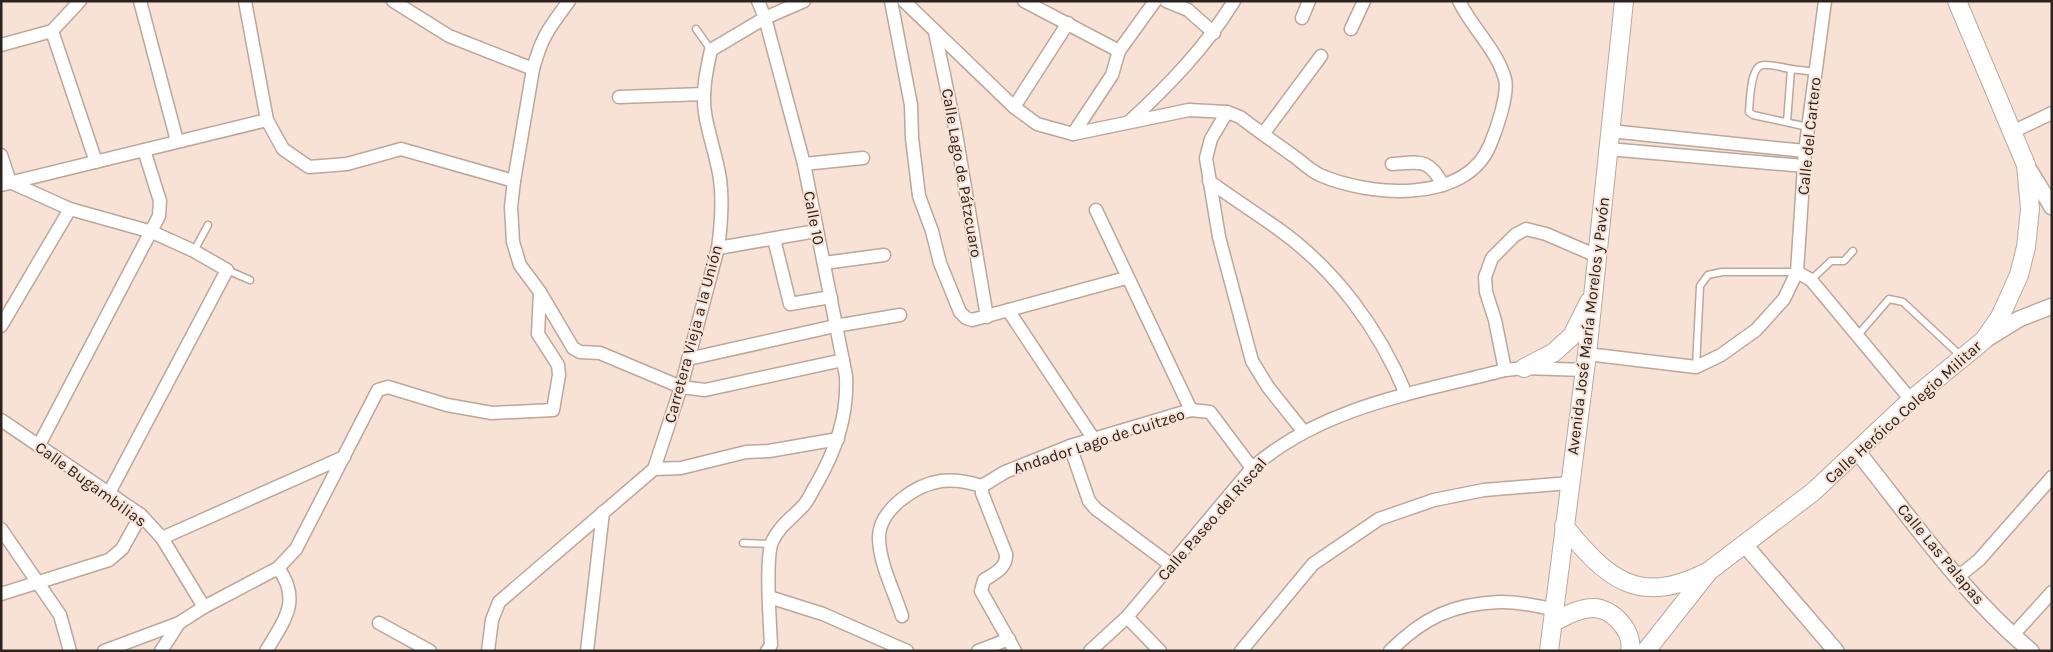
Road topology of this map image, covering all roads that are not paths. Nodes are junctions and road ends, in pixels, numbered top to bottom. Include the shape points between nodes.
1 (80, 1) edge
2 (140, 1) edge
3 (245, 1) edge
4 (393, 1) edge
5 (569, 1) edge
6 (758, 1) edge
7 (804, 1) edge
8 (891, 1) edge
9 (904, 1) edge
10 (1024, 1) edge
11 (1155, 1) edge
12 (1166, 1) edge
13 (1234, 1) edge
14 (1309, 1) edge
15 (1364, 1) edge
16 (1459, 1) edge
17 (1624, 1) edge
18 (1825, 1) edge
19 (1956, 1) edge
20 (1190, 6) edge
21 (765, 18) junction
22 (1302, 18) dead end
23 (1068, 23) junction
24 (696, 29) dead end
25 (1351, 29) dead end
26 (934, 30) junction
27 (52, 32) junction
28 (1214, 33) junction
29 (1, 45) edge
30 (711, 50) junction
31 (1119, 51) junction
32 (1321, 56) dead end
33 (1791, 69) junction
34 (533, 70) junction
35 (1816, 72) junction
36 (704, 94) junction
37 (619, 97) dead end
38 (1014, 107) junction
39 (1227, 112) junction
40 (2052, 113) edge
41 (267, 120) junction
42 (1787, 122) junction
43 (1127, 124) junction
44 (1809, 127) junction
45 (2012, 132) junction
46 (1073, 134) junction
47 (1263, 134) junction
48 (1609, 140) junction
49 (176, 141) junction
50 (144, 150) junction
51 (1805, 151) junction
52 (1, 155) edge
53 (863, 158) dead end
54 (96, 162) junction
55 (804, 164) junction
56 (1392, 164) dead end
57 (2026, 165) junction
58 (1804, 166) junction
59 (1208, 180) junction
60 (514, 181) junction
61 (6, 184) edge
62 (1443, 185) junction
63 (2052, 207) edge
64 (70, 210) junction
65 (1096, 210) dead end
66 (208, 225) dead end
67 (816, 231) junction
68 (152, 232) junction
69 (774, 239) junction
70 (718, 248) junction
71 (194, 251) junction
72 (1854, 251) dead end
73 (884, 255) dead end
74 (1597, 256) junction
75 (824, 263) junction
76 (227, 270) junction
77 (1797, 272) junction
78 (1126, 278) junction
79 (250, 280) dead end
80 (1811, 280) junction
81 (1594, 290) junction
82 (540, 292) junction
83 (831, 297) junction
84 (2052, 306) edge
85 (1008, 310) junction
86 (900, 315) dead end
87 (987, 317) junction
88 (1, 326) edge
89 (835, 326) junction
90 (1858, 334) junction
91 (1984, 340) junction
92 (1963, 358) junction
93 (688, 359) junction
94 (842, 360) junction
95 (1586, 362) junction
96 (1696, 367) junction
97 (1524, 368) junction
98 (1505, 370) junction
99 (681, 387) junction
100 (1406, 394) junction
101 (1912, 400) junction
102 (1191, 410) junction
103 (2, 423) edge
104 (1302, 431) junction
105 (838, 439) junction
106 (1094, 441) junction
107 (39, 446) junction
108 (1070, 446) junction
109 (1857, 451) junction
110 (344, 457) junction
111 (1252, 468) junction
112 (654, 469) junction
113 (2052, 477) edge
114 (1569, 482) junction
115 (982, 486) junction
116 (109, 493) junction
117 (603, 512) junction
118 (141, 515) junction
119 (1564, 526) junction
120 (1, 529) edge
121 (162, 538) junction
122 (743, 543) dead end
123 (771, 544) junction
124 (1745, 545) junction
125 (1171, 565) junction
126 (278, 568) junction
127 (1709, 571) junction
128 (1953, 574) junction
129 (39, 581) junction
130 (2052, 592) edge
131 (1, 594) edge
132 (769, 597) junction
133 (204, 607) junction
134 (1553, 615) junction
135 (902, 616) dead end
136 (1127, 617) junction
137 (179, 623) junction
138 (379, 624) dead end
139 (2013, 635) junction
140 (1012, 645) edge
141 (772, 649) edge
142 (70, 651) edge
143 (104, 651) edge
144 (161, 651) edge
145 (266, 651) edge
146 (430, 651) edge
147 (488, 651) edge
148 (587, 651) edge
149 (907, 651) edge
150 (978, 651) edge
151 (1090, 651) edge
152 (1160, 651) edge
153 (1241, 651) edge
154 (1390, 651) edge
155 (1549, 651) edge
156 (1630, 651) edge
157 (1646, 651) edge
158 (1836, 651) edge
159 (2032, 651) edge

1 - 27 street
2 - 49 street
3 - 41 street
4 - 34 street via 449,36
5 - 34 street via 542,38
6 - 21 street, Calle 10
7 - 21 street
8 - 87 street via 911,105 919,196 940,263 960,312 972,320
9 - 26 street
10 - 23 street
11 - 31 street
12 - 20 street
13 - 28 street
14 - 22 street
15 - 25 street
16 - 62 street via 1487,42 1506,80 1500,123 1489,149 1471,171
17 - 48 main road, Avenida José María Morelos y Pavón
18 - 35 street, Calle del Cartero
19 - 45 main road, Calle Heróico Colegio Militar
20 - 28 street
21 - 30 street
21 - 55 street, Calle 10
23 - 31 street
23 - 38 street
24 - 30 lane
26 - 38 street
26 - 87 street, Calle Lago de Pátzcuaro via 955,128
27 - 29 street
27 - 54 street
28 - 43 street via 1171,84
30 - 36 street, Carretera Vieja a la Unión
31 - 46 street via 1112,75
32 - 47 street
33 - 35 lane
33 - 42 lane
33 - 42 lane via 1762,64 1758,67 1754,74 1749,112
34 - 60 street
35 - 44 street, Calle del Cartero
36 - 37 street
36 - 70 street, Carretera Vieja a la Unión via 705,117 720,180
38 - 46 street via 1036,124
39 - 43 street via 1189,110
39 - 47 street via 1240,117
39 - 59 street via 1211,139 1206,158
40 - 45 street
41 - 49 street
41 - 60 street via 283,149 309,167 347,164 401,149
42 - 44 lane
43 - 46 street
44 - 51 street, Calle del Cartero
45 - 57 main road, Calle Heróico Colegio Militar
47 - 62 street via 1319,174 1351,185 1398,191 1427,190
48 - 51 street
48 - 58 street
48 - 74 main road, Avenida José María Morelos y Pavón
49 - 50 street
50 - 54 street
50 - 68 street via 160,201 159,216
51 - 58 street, Calle del Cartero
52 - 61 street
53 - 55 street
54 - 61 street
55 - 67 street, Calle 10
56 - 62 street via 1426,164 1435,170
57 - 63 street
57 - 91 main road, Calle Heróico Colegio Militar via 2030,209 2026,248 2019,276 2000,317
58 - 77 street, Calle del Cartero
59 - 100 street via 1278,229 1335,279 1376,333
59 - 104 street via 1218,237 1252,360
60 - 82 street via 511,207 514,252
61 - 64 street
64 - 68 street
64 - 88 street
65 - 78 street
66 - 71 lane
67 - 69 street
67 - 75 street, Calle 10
68 - 71 street
68 - 107 street
69 - 70 street
69 - 83 street via 790,304
70 - 93 street, Carretera Vieja a la Unión
71 - 76 street
72 - 80 lane via 1844,261 1831,261
73 - 75 street
74 - 81 main road, Avenida José María Morelos y Pavón
74 - 98 street via 1526,229 1515,235 1492,258 1485,277 1486,292
75 - 83 street, Calle 10
76 - 79 lane
76 - 116 street
77 - 80 street
77 - 96 street via 1784,299 1756,330 1721,355
77 - 96 lane via 1722,272 1708,275 1700,286
78 - 85 street
78 - 102 street
80 - 90 street
81 - 95 main road, Avenida José María Morelos y Pavón
81 - 97 main road via 1572,336 1553,353
82 - 99 street via 572,348 580,352 600,353
82 - 110 street via 538,334 558,366 559,375 553,410 492,413 447,405 388,387 378,390
83 - 89 street, Calle 10
84 - 91 street via 2019,318
85 - 87 street
85 - 106 street
86 - 89 street
89 - 93 street
89 - 94 street, Calle 10
90 - 92 lane via 1888,300 1903,302
90 - 101 street
91 - 92 main road, Calle Heróico Colegio Militar
92 - 101 main road, Calle Heróico Colegio Militar
93 - 99 street, Carretera Vieja a la Unión
94 - 99 street via 705,390
94 - 105 street, Calle 10 via 847,398
95 - 96 street, Calle Paseo del Riscal
95 - 97 street, Calle Paseo del Riscal
95 - 114 main road, Avenida José María Morelos y Pavón
97 - 98 street, Calle Paseo del Riscal
98 - 100 street, Calle Paseo del Riscal
99 - 112 street, Carretera Vieja a la Unión
100 - 104 street, Calle Paseo del Riscal via 1359,408
101 - 109 main road, Calle Heróico Colegio Militar
102 - 106 street, Andador Lago de Cuitzeo
102 - 111 street, Andador Lago de Cuitzeo via 1210,412
103 - 107 street, Calle Bugambilias
104 - 111 street, Calle Paseo del Riscal
105 - 112 street via 746,452 681,468
105 - 123 street, Calle 10 via 805,504 779,529
106 - 108 street, Andador Lago de Cuitzeo
107 - 116 street, Calle Bugambilias
108 - 115 street, Andador Lago de Cuitzeo via 1005,472
108 - 125 street via 1089,501
109 - 124 main road, Calle Heróico Colegio Militar via 1813,492
109 - 128 street, Calle Las Palapas
110 - 121 street
110 - 126 street via 296,549
111 - 125 street, Calle Paseo del Riscal
112 - 117 street
113 - 128 street via 1979,560 1964,572
114 - 119 main road, Avenida José María Morelos y Pavón
114 - 153 street via 1484,490 1443,498 1379,519 1314,564
115 - 135 street via 942,481 923,486 900,500 886,514 878,536 880,552
115 - 140 street via 1006,560 1003,567 984,580 981,591
116 - 118 street, Calle Bugambilias
117 - 147 street via 499,602 492,620
117 - 148 street
118 - 121 street, Calle Bugambilias
118 - 129 street via 122,549 109,560
119 - 127 main road via 1587,555 1621,582 1640,587 1666,587
119 - 134 main road, Avenida José María Morelos y Pavón
120 - 129 street
121 - 133 street, Calle Bugambilias
122 - 123 lane
123 - 132 street
124 - 127 main road, Calle Heróico Colegio Militar
124 - 158 street
125 - 136 street, Calle Paseo del Riscal
126 - 133 street
126 - 145 street via 287,581 291,600 284,620
127 - 157 main road, Calle Heróico Colegio Militar
128 - 139 street, Calle Las Palapas
129 - 131 street
129 - 142 street via 60,615
130 - 139 street
132 - 141 street
132 - 149 street via 823,614
133 - 137 street
134 - 154 street via 1501,602 1448,609 1410,632
134 - 155 main road, Avenida José María Morelos y Pavón
134 - 156 main road via 1595,608 1611,614 1625,627 1632,645
136 - 151 street, Calle Paseo del Riscal
136 - 152 street
137 - 143 street
137 - 144 street
138 - 146 street
139 - 159 street, Calle Las Palapas
140 - 150 street

